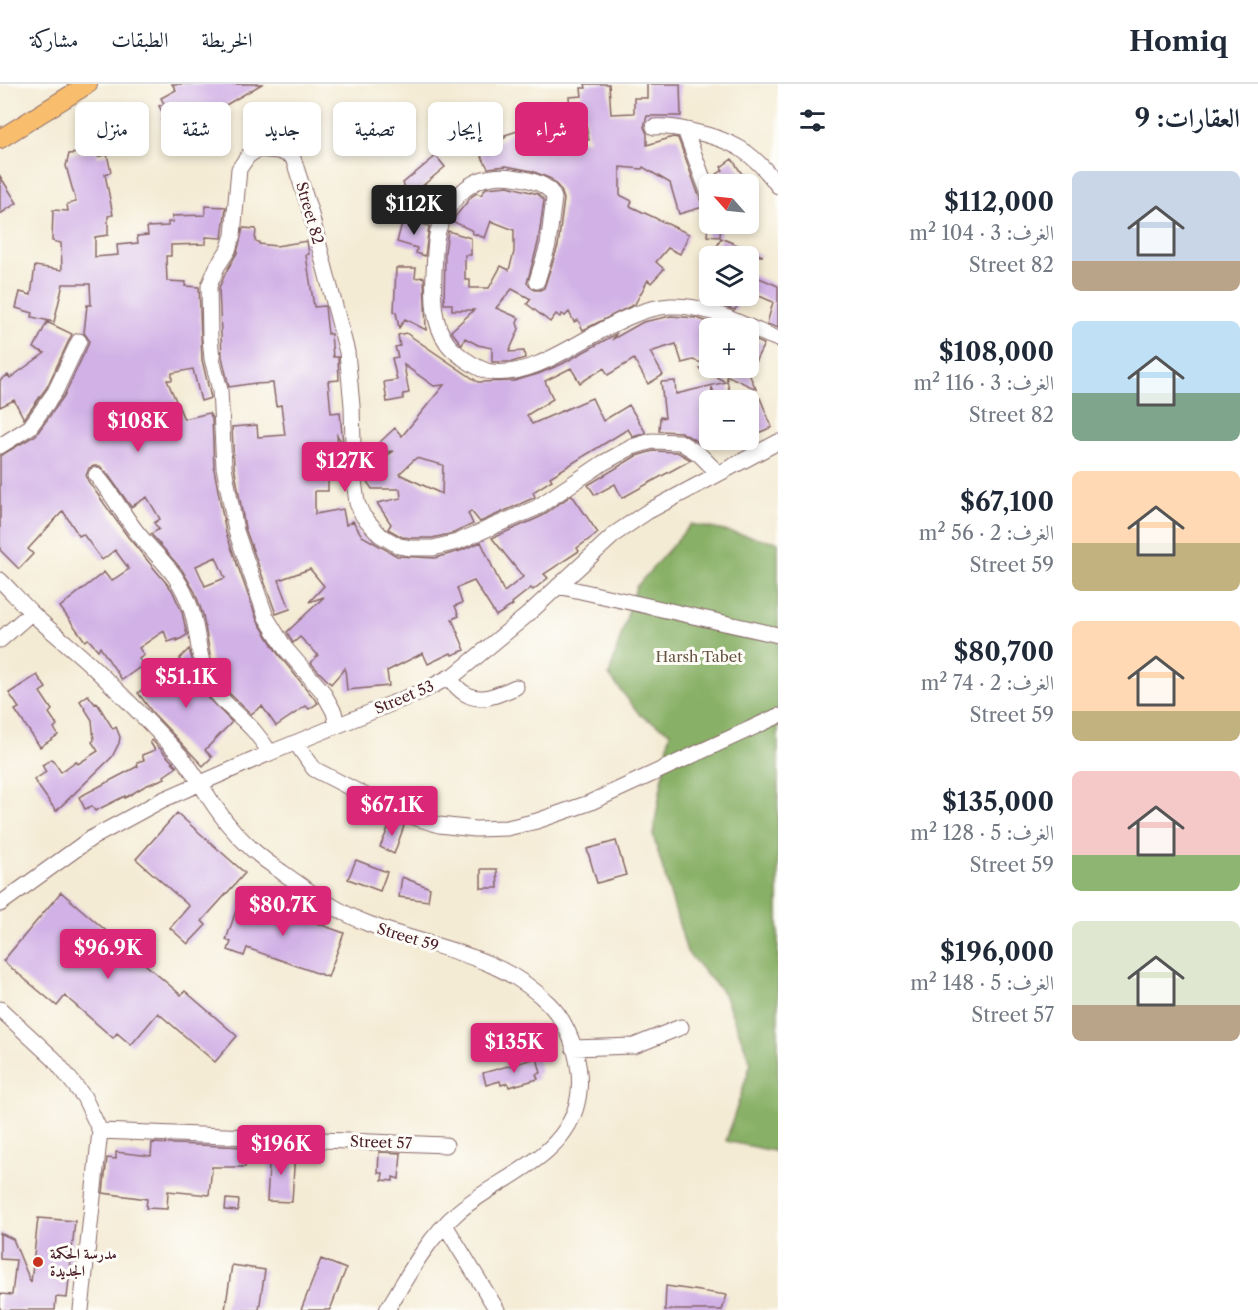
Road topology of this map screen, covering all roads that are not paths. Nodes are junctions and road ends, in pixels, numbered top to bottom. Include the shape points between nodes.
1 (88, 84) edge
2 (654, 127) dead end
3 (685, 130) junction
4 (0, 139) edge
5 (701, 174) edge
6 (778, 186) edge
7 (537, 281) dead end
8 (778, 339) edge
9 (79, 341) dead end
10 (778, 442) edge
11 (0, 446) edge
12 (718, 473) junction
13 (96, 476) dead end
14 (0, 579) edge
15 (558, 586) junction
16 (32, 613) junction
17 (778, 635) edge
18 (0, 640) edge
19 (448, 678) junction
20 (516, 687) dead end
21 (778, 716) edge
22 (337, 725) junction
23 (296, 742) junction
24 (270, 753) junction
25 (200, 783) junction
26 (0, 904) edge
27 (0, 1009) edge
28 (681, 1027) dead end
29 (573, 1048) junction
30 (100, 1131) junction
31 (446, 1145) dead end
32 (445, 1225) junction
33 (81, 1310) edge
34 (387, 1310) edge
35 (497, 1310) edge

1 - 4 main road
2 - 3 street
3 - 5 street
3 - 6 street via 740,147 755,158
7 - 8 street via 548,245 552,193 540,184 500,177 484,179 467,188 441,221 435,247 433,296 446,342 481,369 504,372 528,367 633,315 670,306 704,310
9 - 11 street via 55,392 30,428
10 - 12 street, Street 53
12 - 15 street, Street 53 via 616,533
12 - 22 street, Street 82 via 680,442 652,441 603,463 536,508 457,542 422,549 388,541 368,522 357,503 347,352 294,161 292,156 278,151 258,149 239,169 233,236 209,286 210,337 219,390 224,467 236,531 266,617 285,648 323,692
13 - 24 street via 136,531 171,568 191,610 198,651 209,682
14 - 16 street, Street 59
15 - 17 street
15 - 19 street, Street 53
16 - 18 street
16 - 25 street, Street 59 via 92,666 178,753
19 - 20 street via 465,694 477,698
19 - 22 street, Street 53
21 - 23 street via 589,803 507,828 439,825 395,812 314,769
22 - 23 street, Street 53
23 - 24 street, Street 53
24 - 25 street, Street 53
25 - 26 street, Street 53 via 90,839
25 - 29 street, Street 59 via 231,828 276,869 368,924 501,968 552,1007
27 - 30 street via 54,1059 84,1097
28 - 29 street via 634,1046
29 - 32 street, Street 59 via 579,1066 576,1107 556,1141 539,1157 474,1199
30 - 31 street, Street 57
30 - 33 street
32 - 34 street, Street 59 via 418,1257
32 - 35 street

